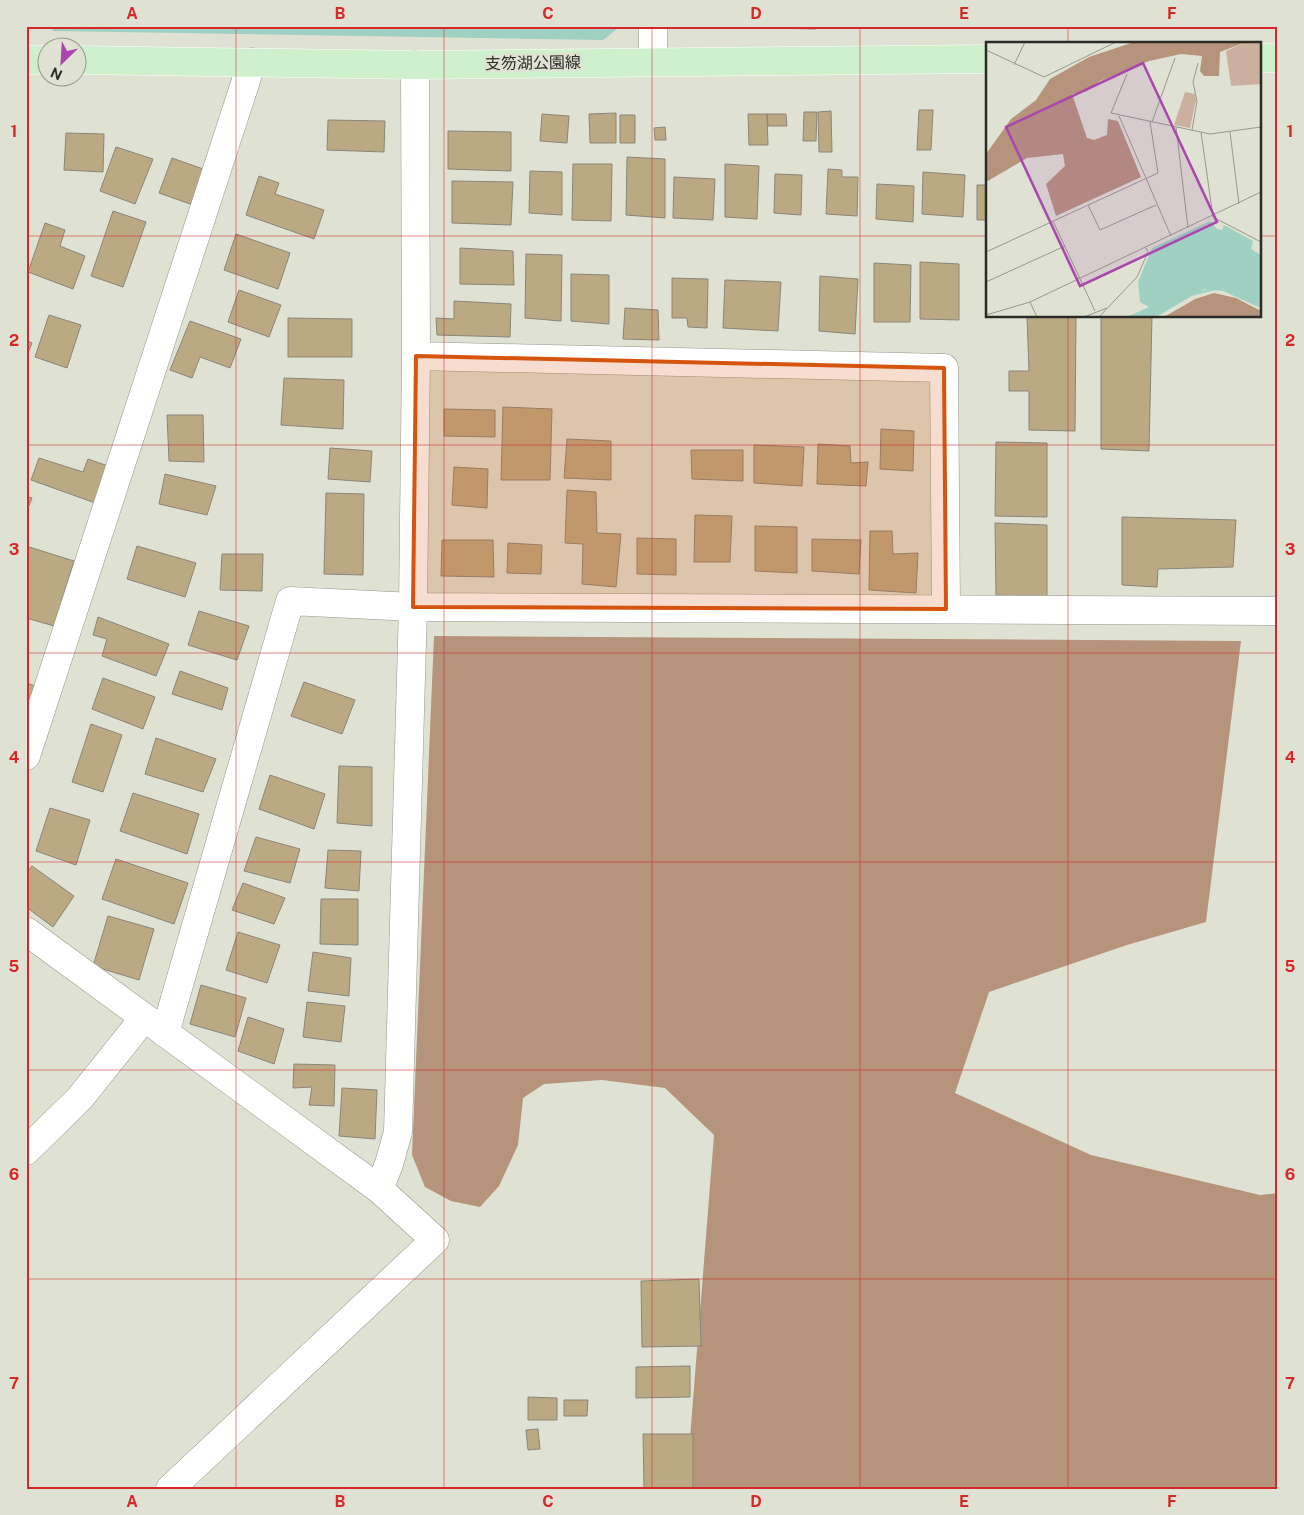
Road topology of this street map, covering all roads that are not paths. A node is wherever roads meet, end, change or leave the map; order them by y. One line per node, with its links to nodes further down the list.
1 (653, 26): 6 (street)
2 (1262, 58): 3 (main road)
3 (1278, 58)
4 (88, 60): 7 (main road, 支笏湖公園線)
5 (986, 60): 6 (main road, 支笏湖公園線)
6 (653, 61): 8 (main road, 支笏湖公園線)
7 (252, 62): 8 (main road, 支笏湖公園線); 13 (street)
8 (415, 65): 9 (street)
9 (416, 356): 10 (street); 11 (street)
10 (412, 607): 11 (street); 15 (street); 17 (street)
11 (946, 609): 12 (street)
12 (1278, 611)
13 (26, 756)
14 (26, 931): 15 (street)
15 (154, 1026): 16 (street); 17 (street)
16 (26, 1152)
17 (379, 1189): 18 (street)
18 (170, 1489)

